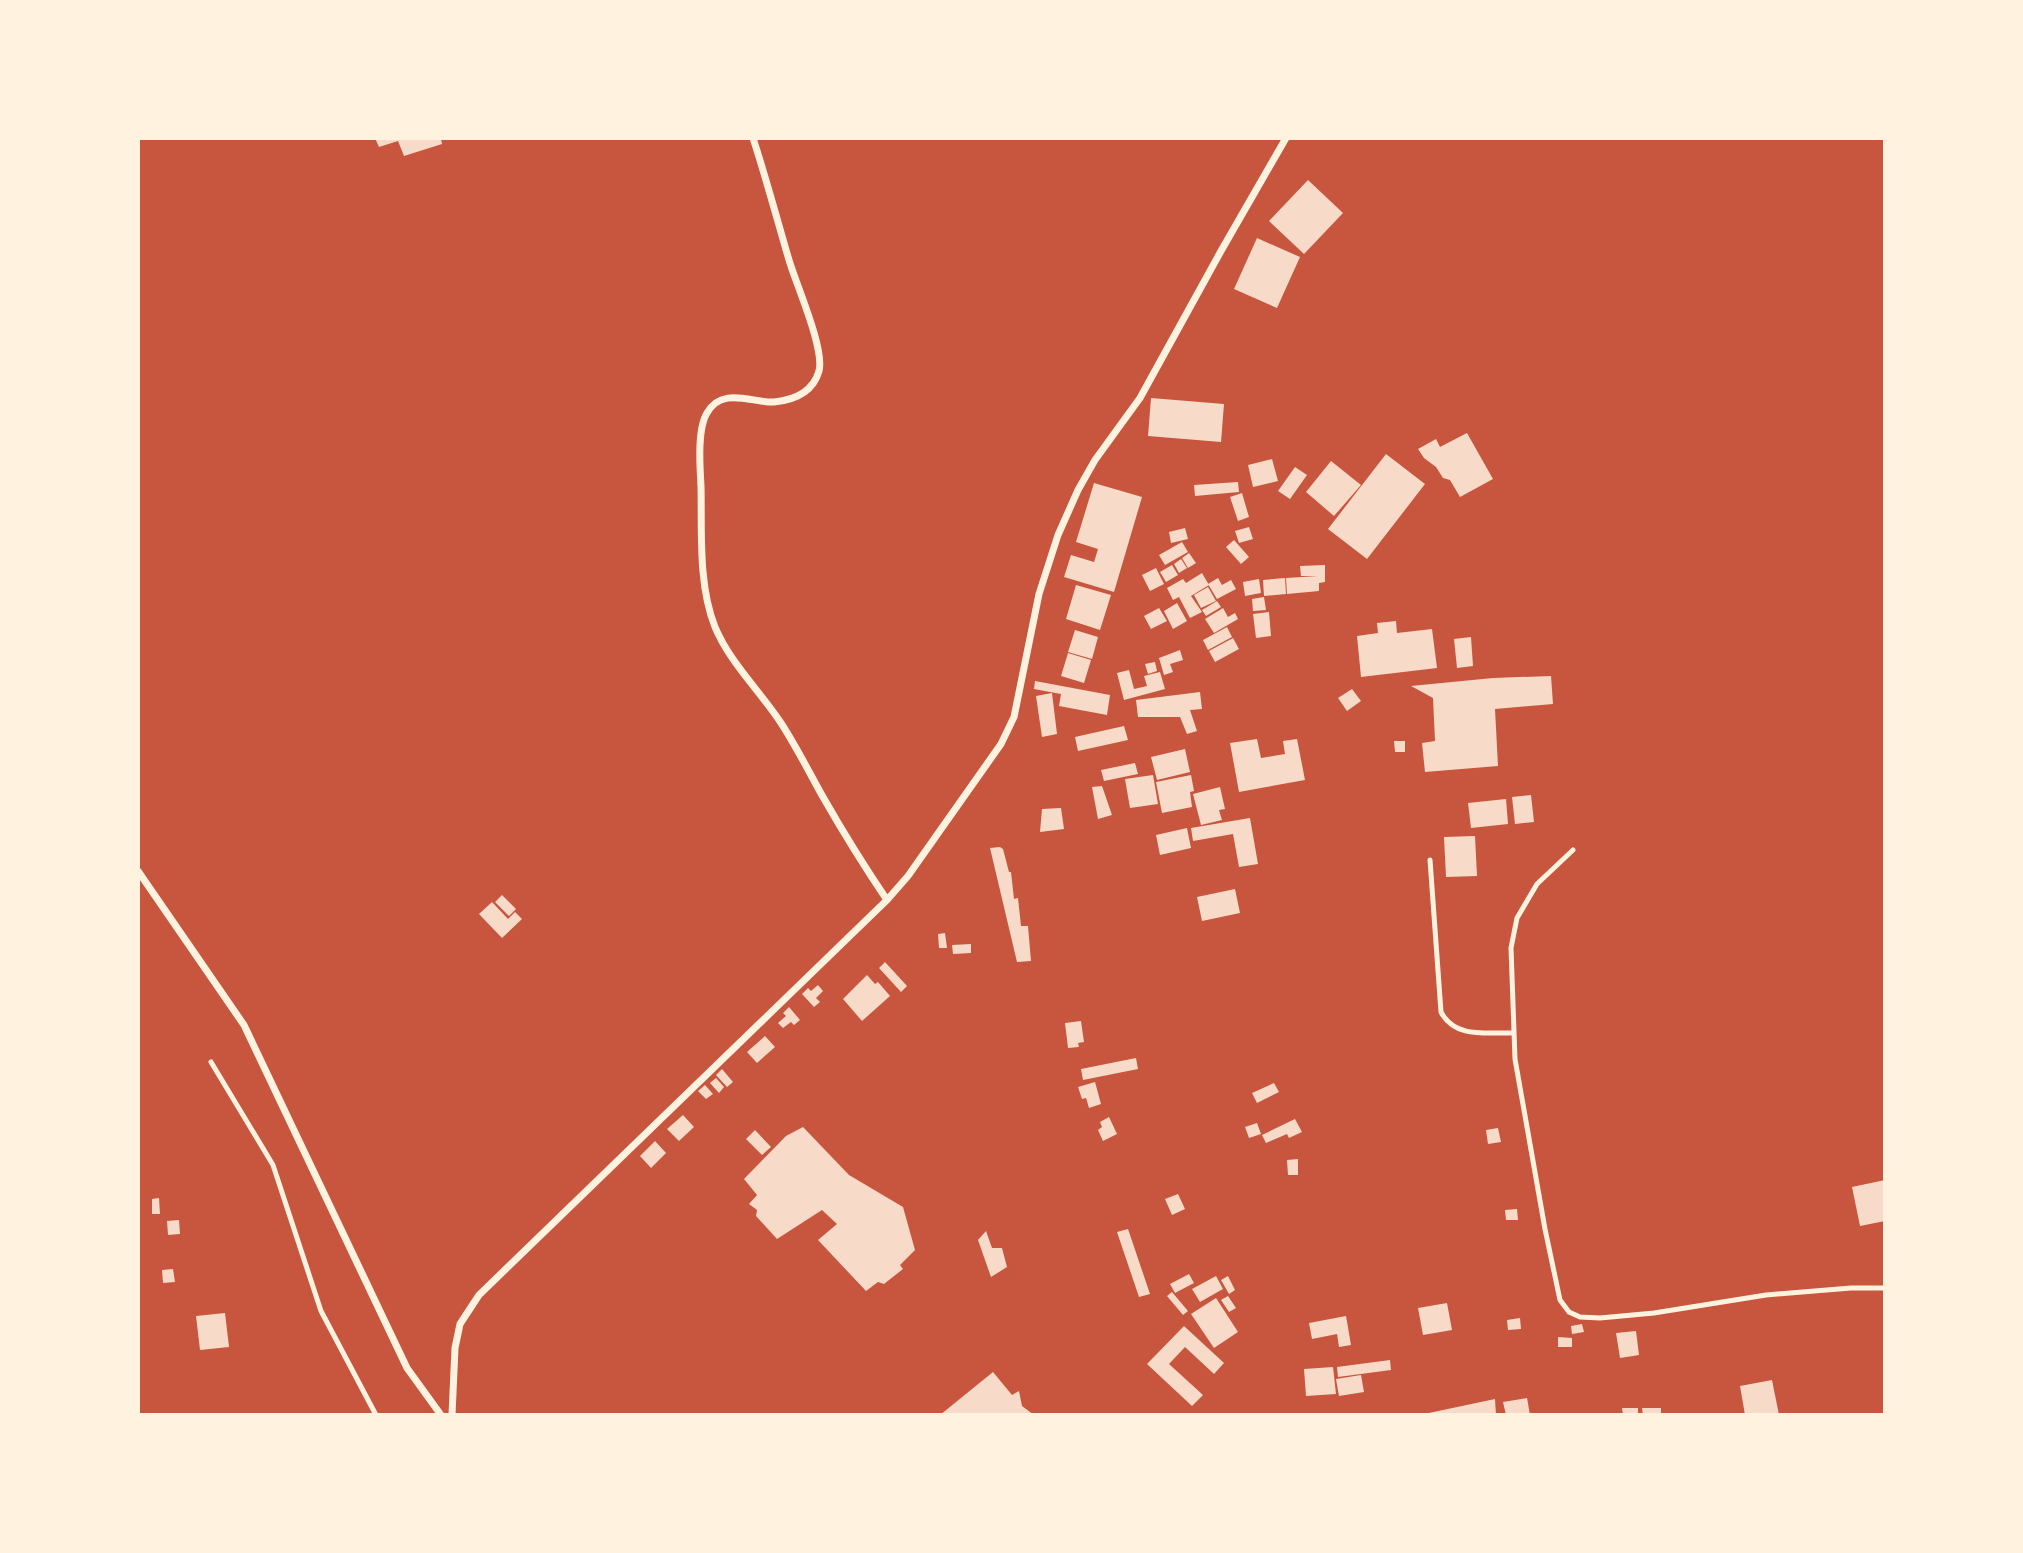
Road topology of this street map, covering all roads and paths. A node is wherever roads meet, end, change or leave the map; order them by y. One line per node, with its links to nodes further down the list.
1 (753, 138): 6 (street)
2 (1286, 138): 6 (street)
3 (1573, 850): 7 (lane)
4 (1430, 860): 7 (lane)
5 (138, 871): 11 (street)
6 (887, 900): 12 (street)
7 (1513, 1032): 9 (lane)
8 (211, 1062): 10 (lane)
9 (1885, 1288)
10 (376, 1415)
11 (441, 1415)
12 (452, 1415)

